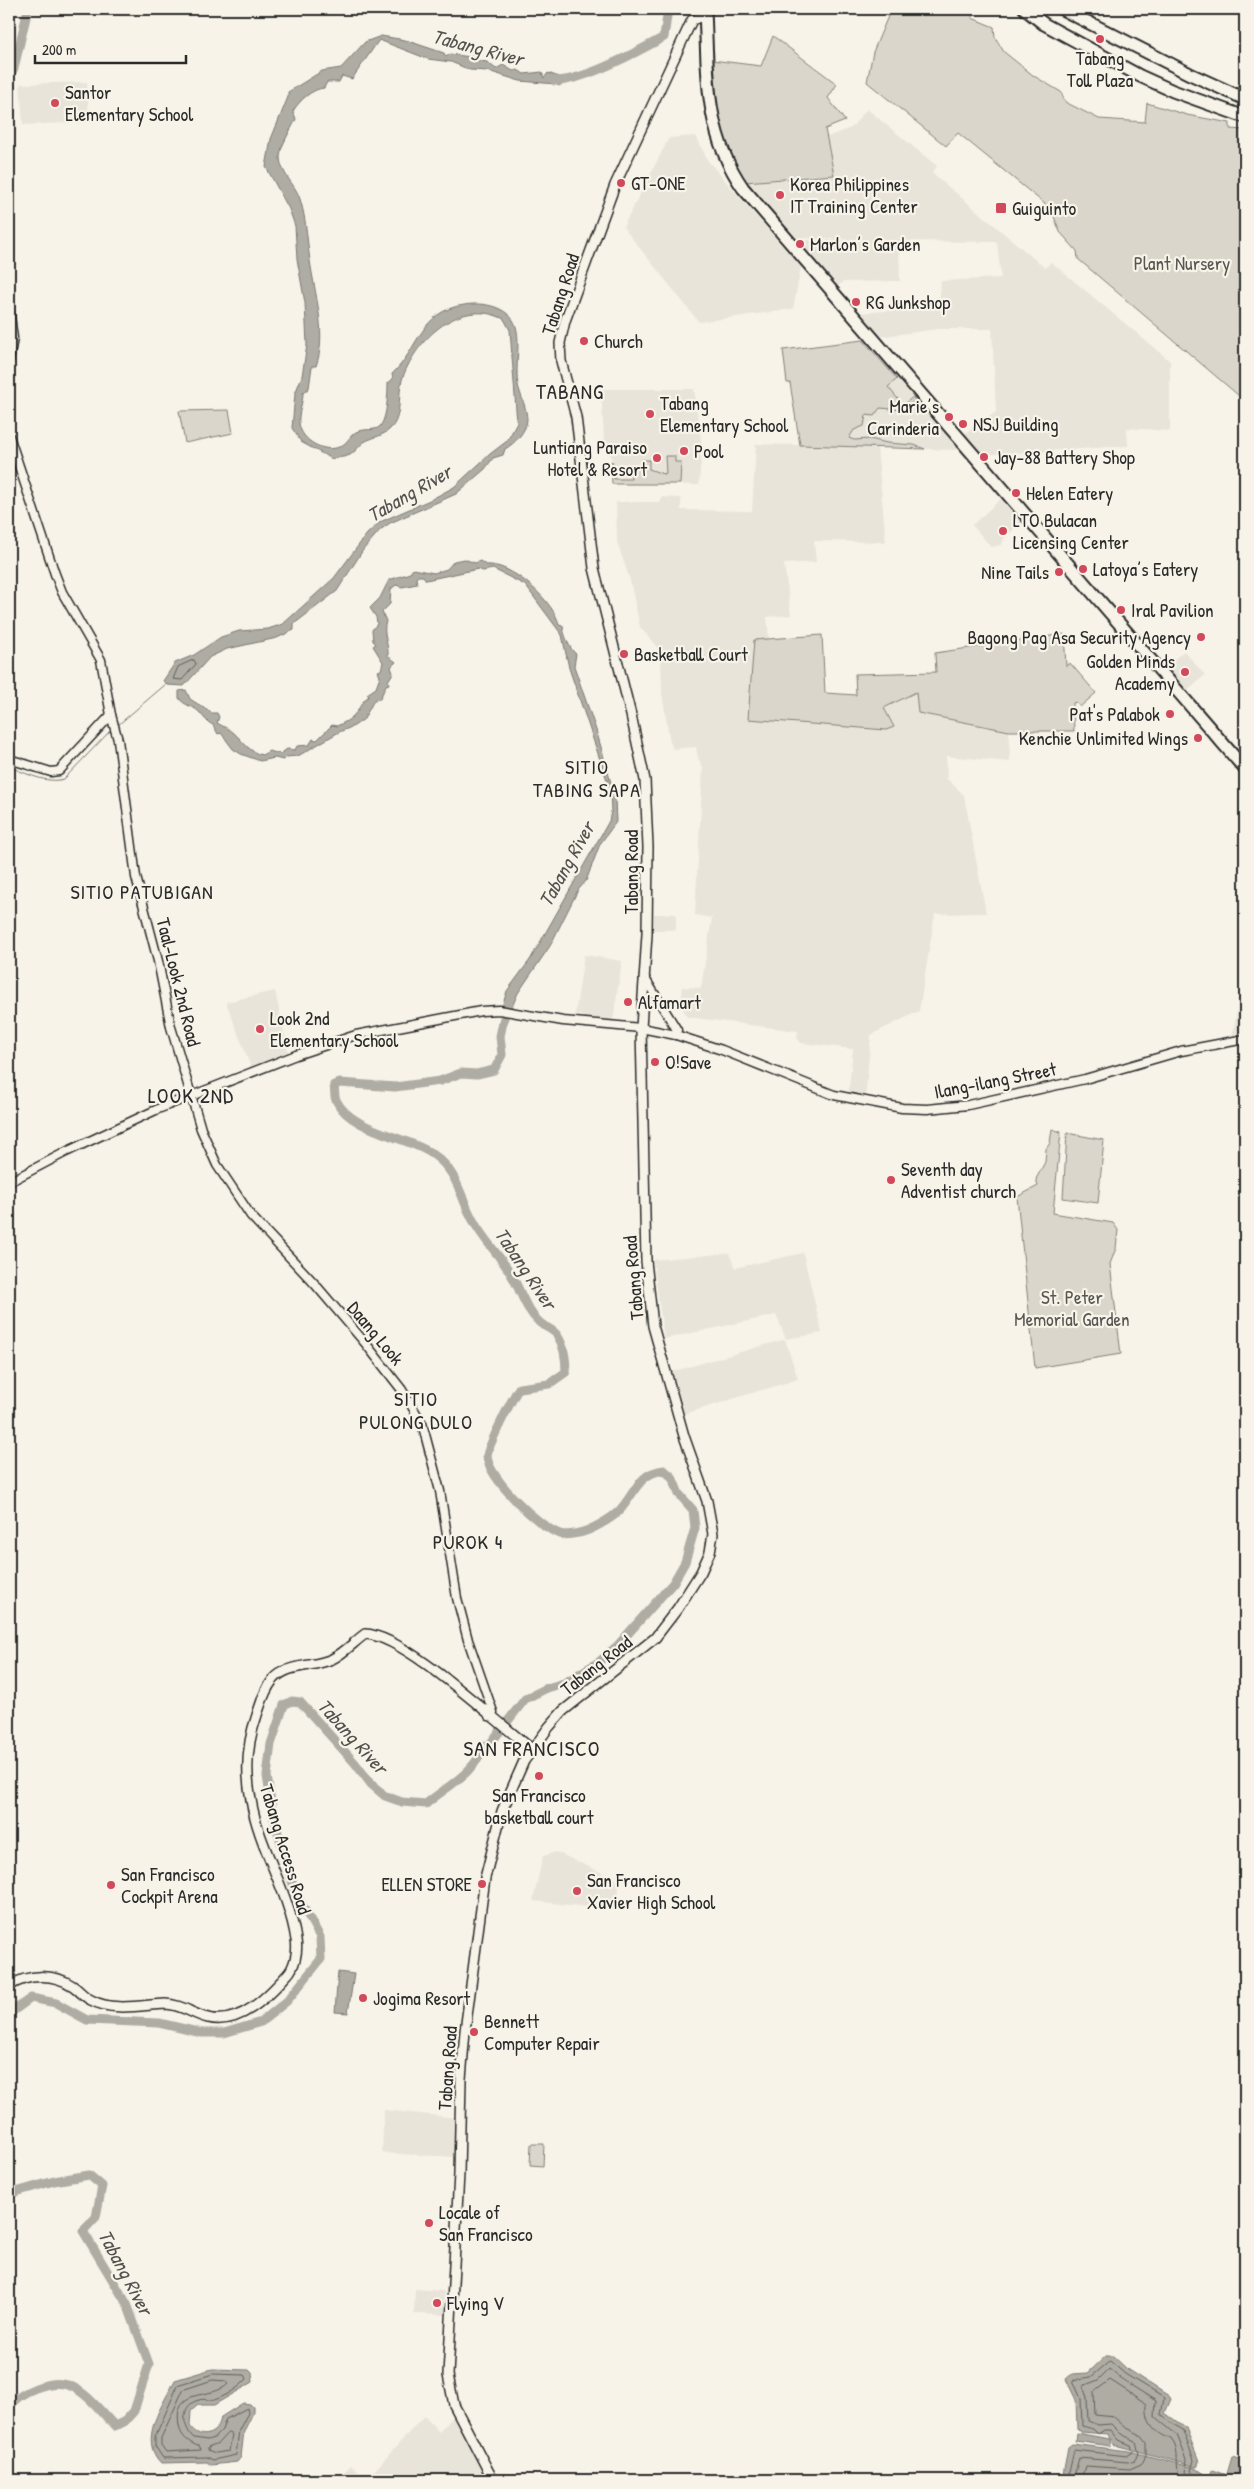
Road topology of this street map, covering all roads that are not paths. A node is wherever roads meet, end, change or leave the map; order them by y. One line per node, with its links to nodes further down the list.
1 (1025, 9): 6 (highway)
2 (1062, 9): 5 (highway)
3 (705, 12): 4 (highway); 14 (main road, Tabang Road)
4 (708, 74): 12 (highway); 13 (highway)
5 (1245, 99)
6 (1245, 117)
7 (9, 309): 8 (street)
8 (9, 360)
9 (9, 436): 10 (street)
10 (111, 717): 11 (street); 18 (street, Taal-Look 2nd Road)
11 (9, 759)
12 (1245, 769)
13 (1245, 776)
14 (643, 976): 15 (main road, Tabang Road); 16 (street)
15 (641, 1028): 16 (street, Ilang-ilang Street); 18 (street, Ilang-ilang Street); 21 (main road, Tabang Road)
16 (676, 1035): 17 (street, Ilang-ilang Street)
17 (1245, 1039)
18 (191, 1094): 19 (street, Ilang-ilang Street); 20 (street, Daang Look)
19 (9, 1182)
20 (491, 1714): 21 (main road, Tabang Access Road); 22 (main road, Tabang Access Road)
21 (532, 1749): 23 (main road, Tabang Road)
22 (9, 1986)
23 (493, 2480)

